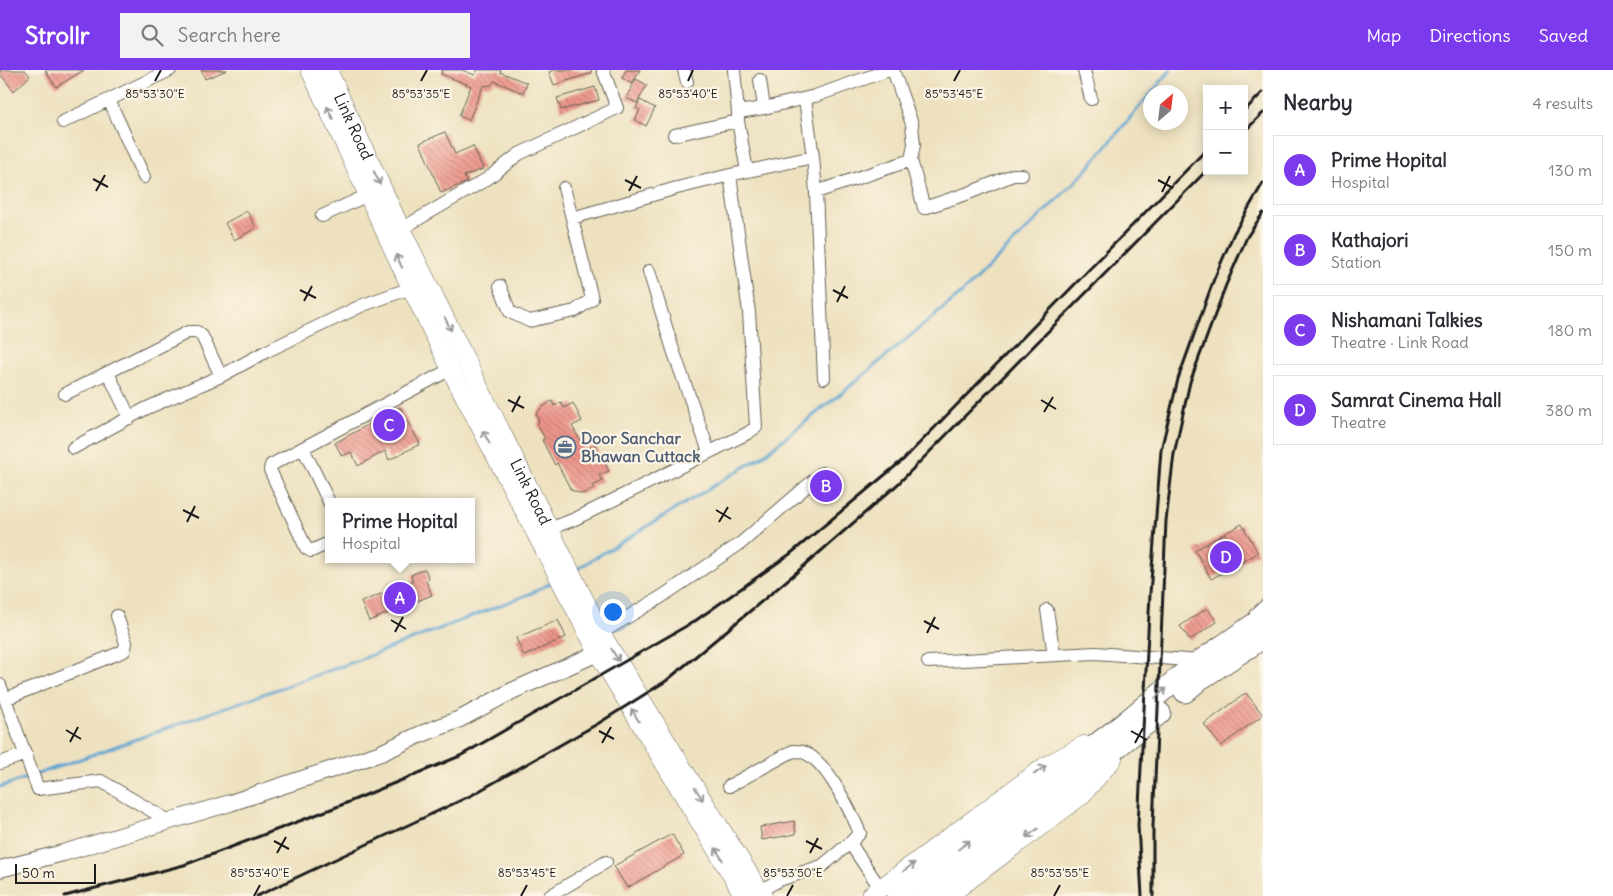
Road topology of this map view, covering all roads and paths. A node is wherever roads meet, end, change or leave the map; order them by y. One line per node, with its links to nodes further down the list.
1 (170, 70): 11 (street)
2 (310, 70): 25 (main road, Link Road, one-way to 2)
3 (328, 70): 28 (main road, Link Road, one-way to 28)
4 (604, 70): 28 (street)
5 (734, 70): 14 (street)
6 (889, 70): 10 (street)
7 (894, 70): 18 (street)
8 (1084, 70): 12 (street)
9 (760, 80): 13 (street)
10 (805, 99): 13 (street); 17 (street)
11 (109, 100): 15 (street); 22 (street)
12 (1091, 100)
13 (764, 108): 14 (street)
14 (738, 116): 16 (street); 19 (street)
15 (63, 122)
16 (674, 135)
17 (813, 157): 19 (street); 24 (street)
18 (911, 160): 21 (street); 24 (street)
19 (747, 171): 20 (street)
20 (730, 175): 27 (street); 40 (street)
21 (1022, 175)
22 (144, 177)
23 (564, 188): 27 (street)
24 (816, 192): 35 (street)
25 (368, 195): 26 (street); 31 (main road, Link Road, one-way to 25)
26 (322, 216)
27 (572, 218): 30 (street)
28 (401, 229): 43 (main road, Link Road, one-way to 43)
29 (650, 271): 40 (street)
30 (500, 286)
31 (411, 288): 32 (main road, Link Road); 34 (street)
32 (451, 369): 39 (street); 45 (main road, Link Road, one-way to 32)
33 (108, 373): 34 (street); 36 (street); 37 (street)
34 (221, 376): 37 (street)
35 (824, 378)
36 (65, 394)
37 (130, 418): 38 (street)
38 (73, 448)
39 (304, 448): 42 (street); 44 (street)
40 (709, 452): 43 (street)
41 (822, 473): 51 (street)
42 (327, 498)
43 (549, 529): 45 (main road, Link Road)
44 (325, 545)
45 (556, 556): 46 (main road, Link Road)
46 (570, 585): 51 (main road, Link Road); 54 (main road, Link Road)
47 (1263, 604): 56 (lane)
48 (1047, 610): 55 (street)
49 (117, 616): 59 (street)
50 (1263, 618): 56 (highway)
51 (601, 633): 69 (main road, Link Road, one-way to 69)
52 (1263, 638): 56 (highway)
53 (1263, 643): 56 (lane)
54 (598, 653): 64 (street); 69 (main road, Link Road, one-way to 54)
55 (1054, 655): 56 (street); 57 (street)
56 (1212, 659): 60 (highway)
57 (928, 662)
58 (0, 685): 59 (street)
59 (5, 699): 61 (street)
60 (1126, 732): 68 (highway, one-way to 60); 71 (highway); 72 (main road, one-way to 72)
61 (26, 754): 62 (street); 64 (street)
62 (0, 763)
63 (729, 786): 65 (street)
64 (169, 821): 67 (street)
65 (850, 843): 68 (street); 69 (street)
66 (606, 862): 70 (street)
67 (0, 869)
68 (882, 893)
69 (756, 894)
70 (550, 896)
71 (925, 896)
72 (948, 896)

